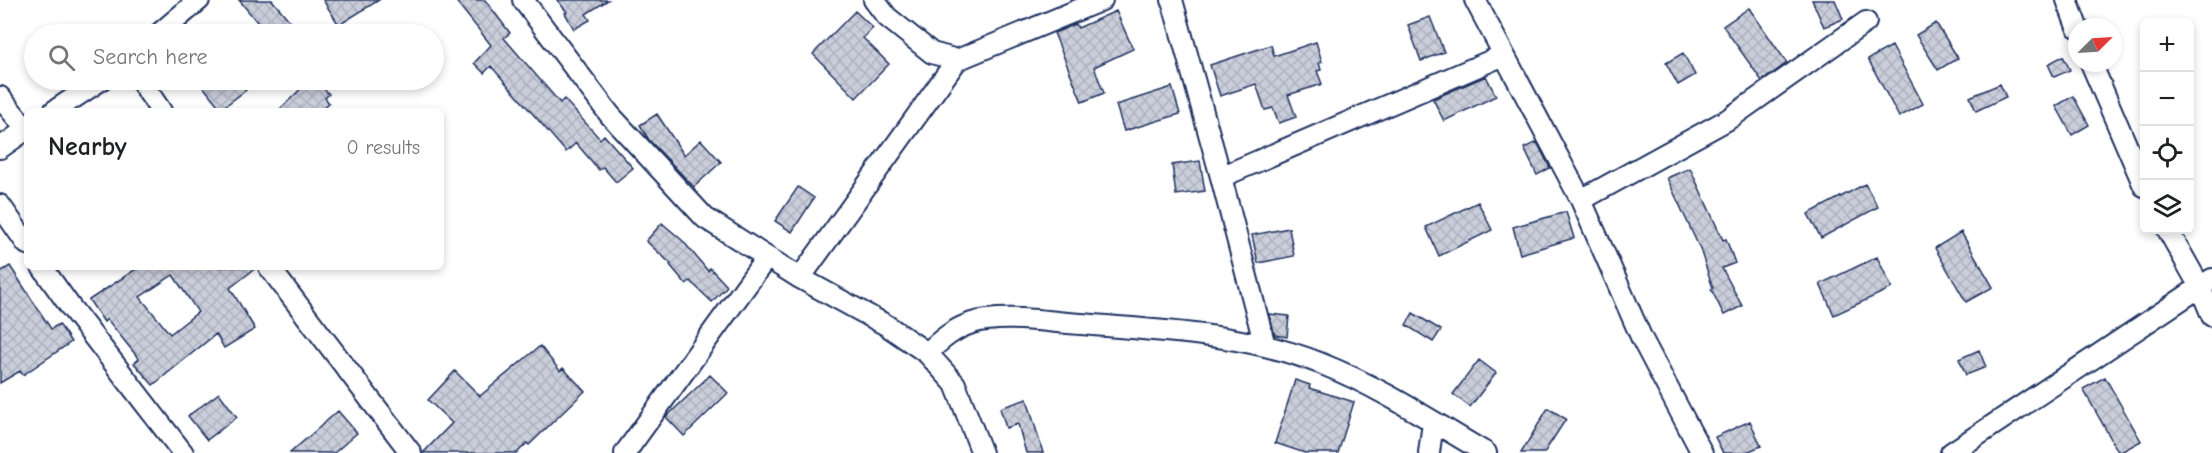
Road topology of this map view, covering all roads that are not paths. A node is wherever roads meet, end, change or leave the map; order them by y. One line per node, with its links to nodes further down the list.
1 (199, 0): 10 (street)
2 (523, 0): 28 (street)
3 (874, 0): 12 (street)
4 (1102, 0): 12 (street)
5 (1172, 0): 22 (street)
6 (1475, 0): 11 (street)
7 (2067, 0): 8 (street)
8 (2074, 18)
9 (1866, 22): 24 (street)
10 (171, 24)
11 (1504, 55): 22 (street); 24 (street)
12 (957, 60): 31 (street)
13 (2095, 72): 23 (street)
14 (86, 90): 17 (street)
15 (147, 90): 18 (street)
16 (0, 97): 19 (street)
17 (59, 108)
18 (159, 108)
19 (24, 126)
20 (24, 132): 21 (street)
21 (0, 148)
22 (1221, 177): 34 (street)
23 (2142, 180)
24 (1581, 200): 43 (street)
25 (0, 205): 27 (street)
26 (2171, 234): 32 (street)
27 (24, 240)
28 (767, 257): 31 (street); 39 (street)
29 (44, 270): 37 (street)
30 (270, 270): 38 (street)
31 (800, 278): 35 (street)
32 (2206, 283): 33 (street); 44 (street)
33 (2212, 316)
34 (1265, 346): 35 (street); 36 (street)
35 (927, 352): 40 (street)
36 (1433, 422): 41 (street); 42 (street)
37 (183, 453)
38 (411, 453)
39 (625, 453)
40 (982, 453)
41 (1429, 453)
42 (1486, 453)
43 (1702, 453)
44 (1951, 453)

